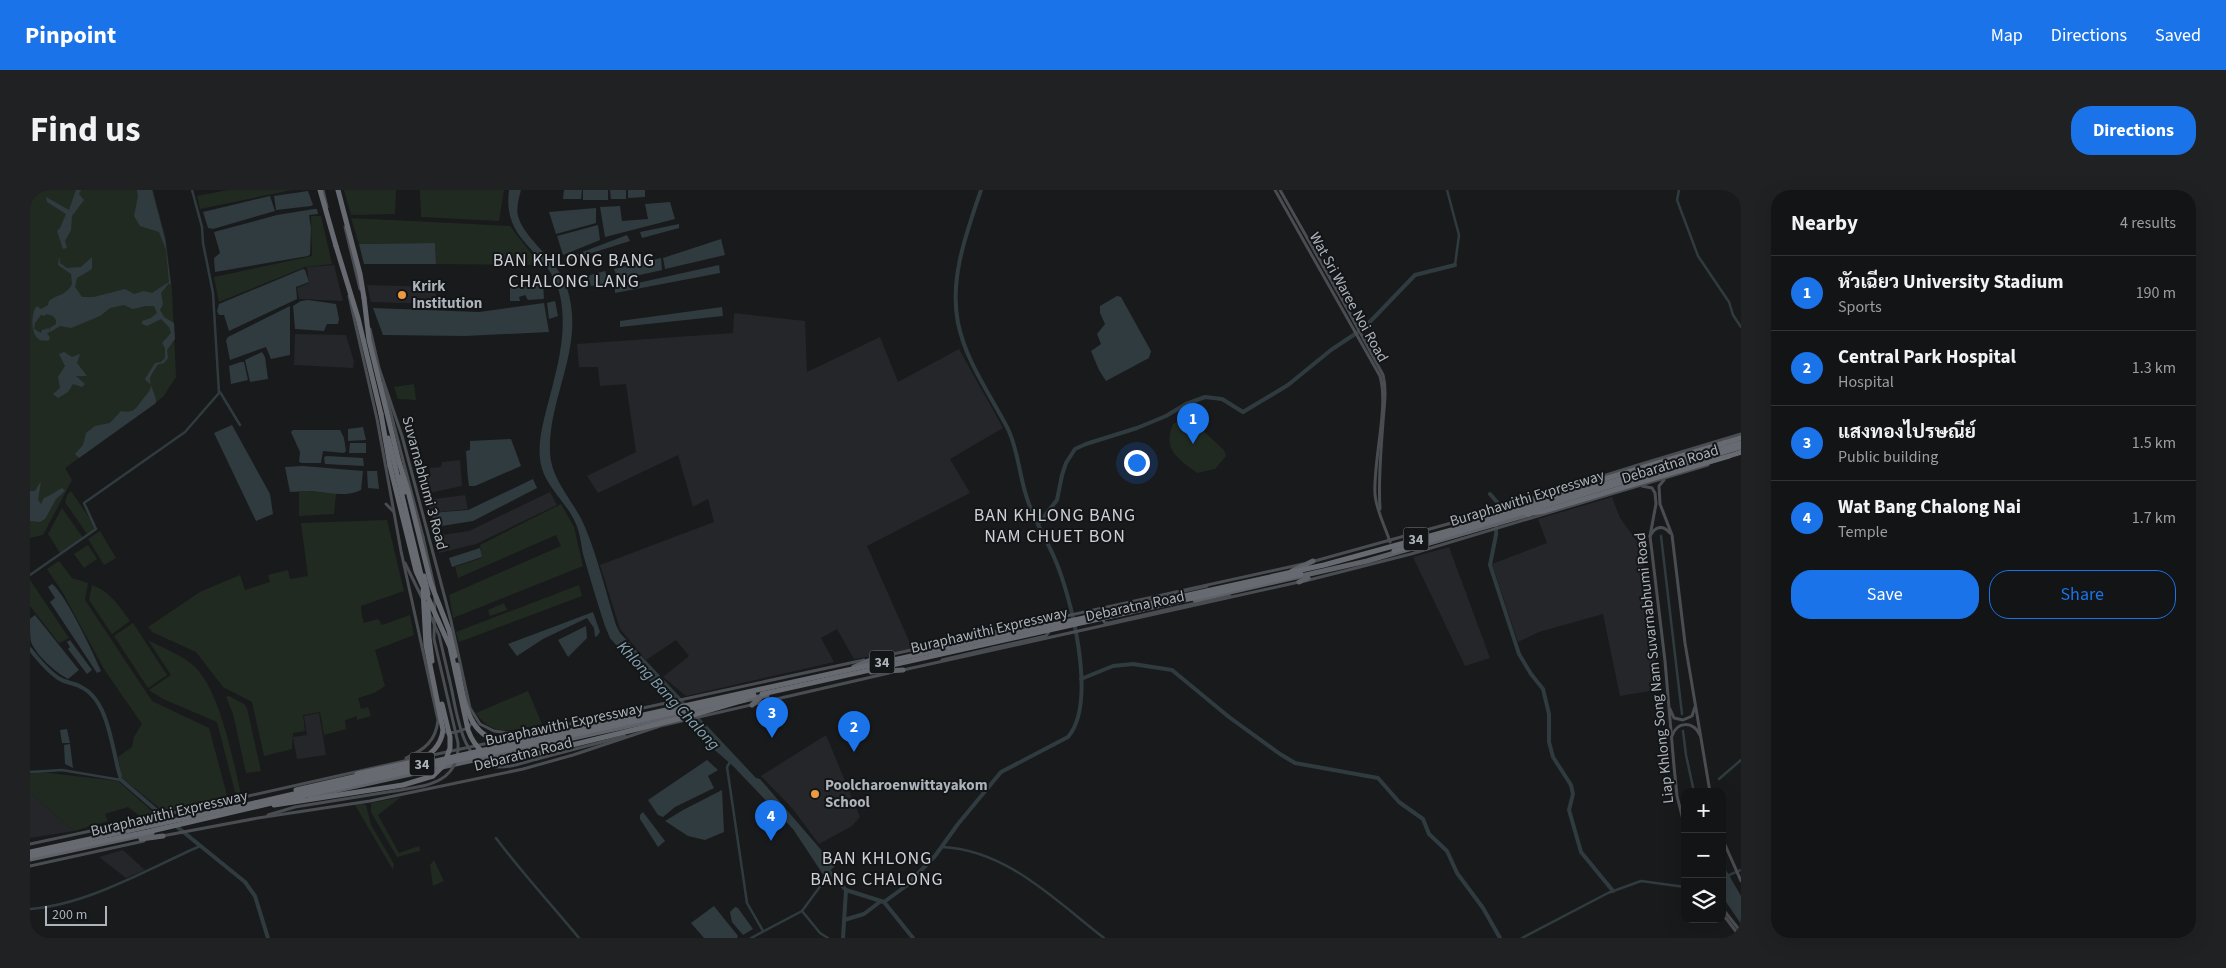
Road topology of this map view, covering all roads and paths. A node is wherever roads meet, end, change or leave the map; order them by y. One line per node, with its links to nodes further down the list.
1 (322, 190): 7 (highway, bridge); 17 (main road, Suvarnabhumi 3 Road)
2 (1275, 190): 5 (main road, Wat Sri Waree Noi Road)
3 (1280, 190): 5 (main road, Wat Sri Waree Noi Road)
4 (338, 191): 6 (main road, Suvarnabhumi 3 Road); 10 (highway, bridge)
5 (1356, 328): 21 (main road, Wat Sri Waree Noi Road)
6 (379, 368): 44 (main road, Suvarnabhumi 3 Road); 54 (main road, bridge)
7 (382, 414): 39 (highway, bridge); 52 (highway, bridge)
8 (1741, 439): 11 (highway, Debaratna Road / 34); 14 (main road, Debaratna Road / 34); 18 (highway, Buraphawithi Expressway, bridge); 18 (highway, bridge)
9 (1741, 451): 12 (highway, Debaratna Road / 34); 18 (highway, Buraphawithi Expressway, bridge); 18 (highway, bridge)
10 (399, 462): 39 (highway, bridge); 52 (highway, bridge)
11 (1660, 465): 12 (highway); 15 (highway, Debaratna Road / 34)
12 (1664, 477): 13 (main road, Debaratna Road / 34); 19 (main road, Liap Khlong Song Nam Suvarnabhumi Road); 25 (highway, Debaratna Road / 34)
13 (1642, 485): 20 (main road, Liap Khlong Song Nam Suvarnabhumi Road); 26 (main road, Debaratna Road / 34)
14 (1541, 496): 15 (main road); 21 (main road, Debaratna Road / 34)
15 (1550, 499): 24 (highway, Debaratna Road / 34)
16 (386, 504): 17 (main road)
17 (394, 512): 22 (main road, Suvarnabhumi 3 Road)
18 (1512, 514): 39 (highway, Buraphawithi Expressway, bridge)
19 (1672, 535): 20 (main road); 42 (main road, Liap Khlong Song Nam Suvarnabhumi Road)
20 (1650, 536): 40 (main road, Liap Khlong Song Nam Suvarnabhumi Road)
21 (1390, 542): 23 (main road, Debaratna Road / 34)
22 (401, 550): 45 (main road, Suvarnabhumi 3 Road); 47 (main road, bridge)
23 (1313, 561): 24 (highway); 27 (main road, Debaratna Road / 34)
24 (1292, 571): 29 (highway, Debaratna Road / 34)
25 (1322, 572): 26 (highway); 31 (highway, Debaratna Road / 34)
26 (1299, 582): 28 (main road, Debaratna Road / 34)
27 (1208, 586): 28 (main road, bridge); 29 (main road, Debaratna Road / 34)
28 (1255, 591): 31 (main road, Debaratna Road / 34)
29 (1085, 615): 30 (highway, Debaratna Road / 34, bridge)
30 (1065, 619): 33 (main road, Debaratna Road / 34); 36 (highway, Debaratna Road / 34)
31 (1087, 627): 32 (highway, Debaratna Road / 34, bridge)
32 (1069, 631): 35 (main road, Debaratna Road / 34); 38 (highway, Debaratna Road / 34)
33 (908, 652): 34 (main road, Debaratna Road / 34); 35 (main road, bridge)
34 (875, 658): 36 (highway); 46 (main road, Debaratna Road / 34)
35 (918, 666): 37 (main road, Debaratna Road / 34)
36 (851, 669): 55 (highway, Debaratna Road / 34, bridge)
37 (903, 670): 38 (highway); 43 (main road, Debaratna Road / 34)
38 (871, 672): 41 (highway, Debaratna Road / 34)
39 (753, 693): 52 (highway, Buraphawithi Expressway, bridge)
40 (1668, 695): 42 (main road); 49 (main road, Liap Khlong Song Nam Suvarnabhumi Road)
41 (762, 696): 43 (highway); 58 (highway, Debaratna Road / 34, bridge)
42 (1695, 702): 48 (main road, Liap Khlong Song Nam Suvarnabhumi Road)
43 (752, 705): 47 (main road, Debaratna Road / 34, bridge)
44 (472, 712): 45 (main road); 46 (main road)
45 (438, 720): 50 (main road)
46 (536, 731): 50 (main road, Debaratna Road / 34)
47 (638, 733): 54 (main road, Debaratna Road / 34)
48 (1701, 738): 49 (main road); 51 (main road, Liap Khlong Song Nam Suvarnabhumi Road)
49 (1671, 742): 53 (main road, Liap Khlong Song Nam Suvarnabhumi Road)
50 (401, 761): 55 (main road, Debaratna Road / 34)
51 (1709, 788)
52 (256, 804): 61 (highway, Buraphawithi Expressway); 62 (highway, Buraphawithi Expressway, bridge)
53 (1681, 812)
54 (265, 817): 57 (main road, Debaratna Road / 34)
55 (156, 819): 56 (highway, Debaratna Road / 34); 56 (highway); 59 (main road, Debaratna Road / 34)
56 (113, 833): 61 (highway, Debaratna Road / 34)
57 (163, 836): 58 (highway); 63 (main road, Debaratna Road / 34)
58 (110, 843): 62 (highway, Debaratna Road / 34)
59 (30, 844)
60 (1726, 849): 64 (main road)
61 (30, 851)
62 (30, 858)
63 (30, 866)
64 (1741, 881)
65 (1726, 914): 67 (main road)
66 (1726, 918): 68 (main road)
67 (1741, 932)
68 (1741, 938)

